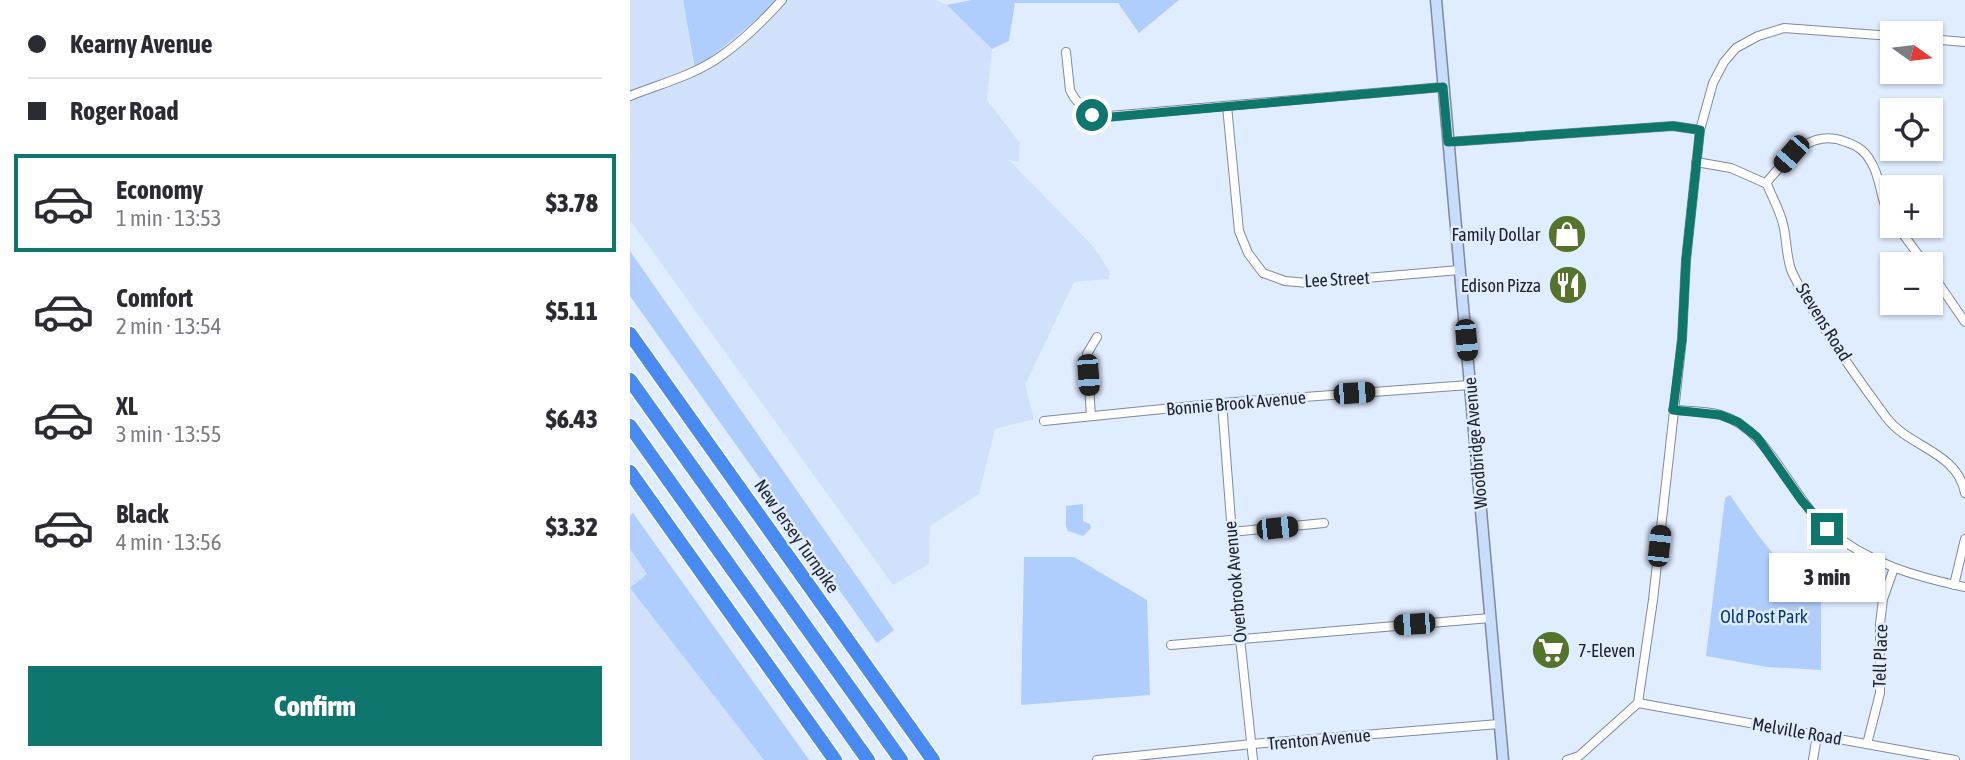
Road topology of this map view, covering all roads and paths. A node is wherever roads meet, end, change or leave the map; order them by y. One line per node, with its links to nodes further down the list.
1 (782, 0): 8 (street)
2 (1436, 0): 7 (main road, Woodbridge Avenue)
3 (1880, 35): 10 (street)
4 (1943, 40): 5 (street)
5 (1965, 42)
6 (1066, 52): 9 (street)
7 (1443, 87): 9 (street); 11 (main road, Woodbridge Avenue)
8 (630, 96)
9 (1227, 106): 15 (street, Lee Street)
10 (1700, 130): 11 (street); 12 (street)
11 (1448, 142): 15 (main road, Woodbridge Avenue)
12 (1696, 162): 13 (street); 24 (street)
13 (1766, 183): 14 (street); 29 (street, Stevens Road)
14 (1880, 191)
15 (1459, 270): 22 (main road, Woodbridge Avenue)
16 (1943, 287): 17 (street)
17 (1962, 310): 18 (street)
18 (1965, 322)
19 (630, 334): 48 (highway, New Jersey Turnpike)
20 (1097, 338): 25 (street)
21 (630, 380): 47 (highway)
22 (1469, 384): 23 (street, Bonnie Brook Avenue); 36 (main road, Woodbridge Avenue)
23 (1222, 403): 25 (street, Bonnie Brook Avenue); 31 (street, Overbrook Avenue)
24 (1673, 410): 33 (street); 39 (street)
25 (1091, 416): 26 (street, Bonnie Brook Avenue)
26 (1044, 421)
27 (630, 426): 46 (highway)
28 (630, 472): 45 (highway)
29 (1965, 493)
30 (1324, 523): 31 (street)
31 (1231, 532): 37 (street, Overbrook Avenue)
32 (1965, 539): 34 (street)
33 (1894, 568): 34 (street); 43 (street, Tell Place)
34 (1954, 585): 35 (street)
35 (1965, 587)
36 (1490, 618): 37 (street); 40 (main road, Woodbridge Avenue)
37 (1240, 638): 38 (street); 42 (street, Overbrook Avenue)
38 (1171, 645)
39 (1639, 703): 41 (street, Melville Road); 52 (street)
40 (1499, 723): 42 (street, Trenton Avenue); 51 (main road, Woodbridge Avenue)
41 (1817, 735): 43 (street, Melville Road); 53 (street)
42 (1252, 744): 44 (street, Trenton Avenue); 50 (street, Overbrook Avenue)
43 (1867, 744): 54 (street, Melville Road)
44 (1141, 758): 49 (street, Trenton Avenue)
45 (835, 760)
46 (868, 760)
47 (901, 760)
48 (933, 760)
49 (1097, 760)
50 (1253, 760)
51 (1503, 760)
52 (1567, 760)
53 (1812, 760)
54 (1955, 760)

